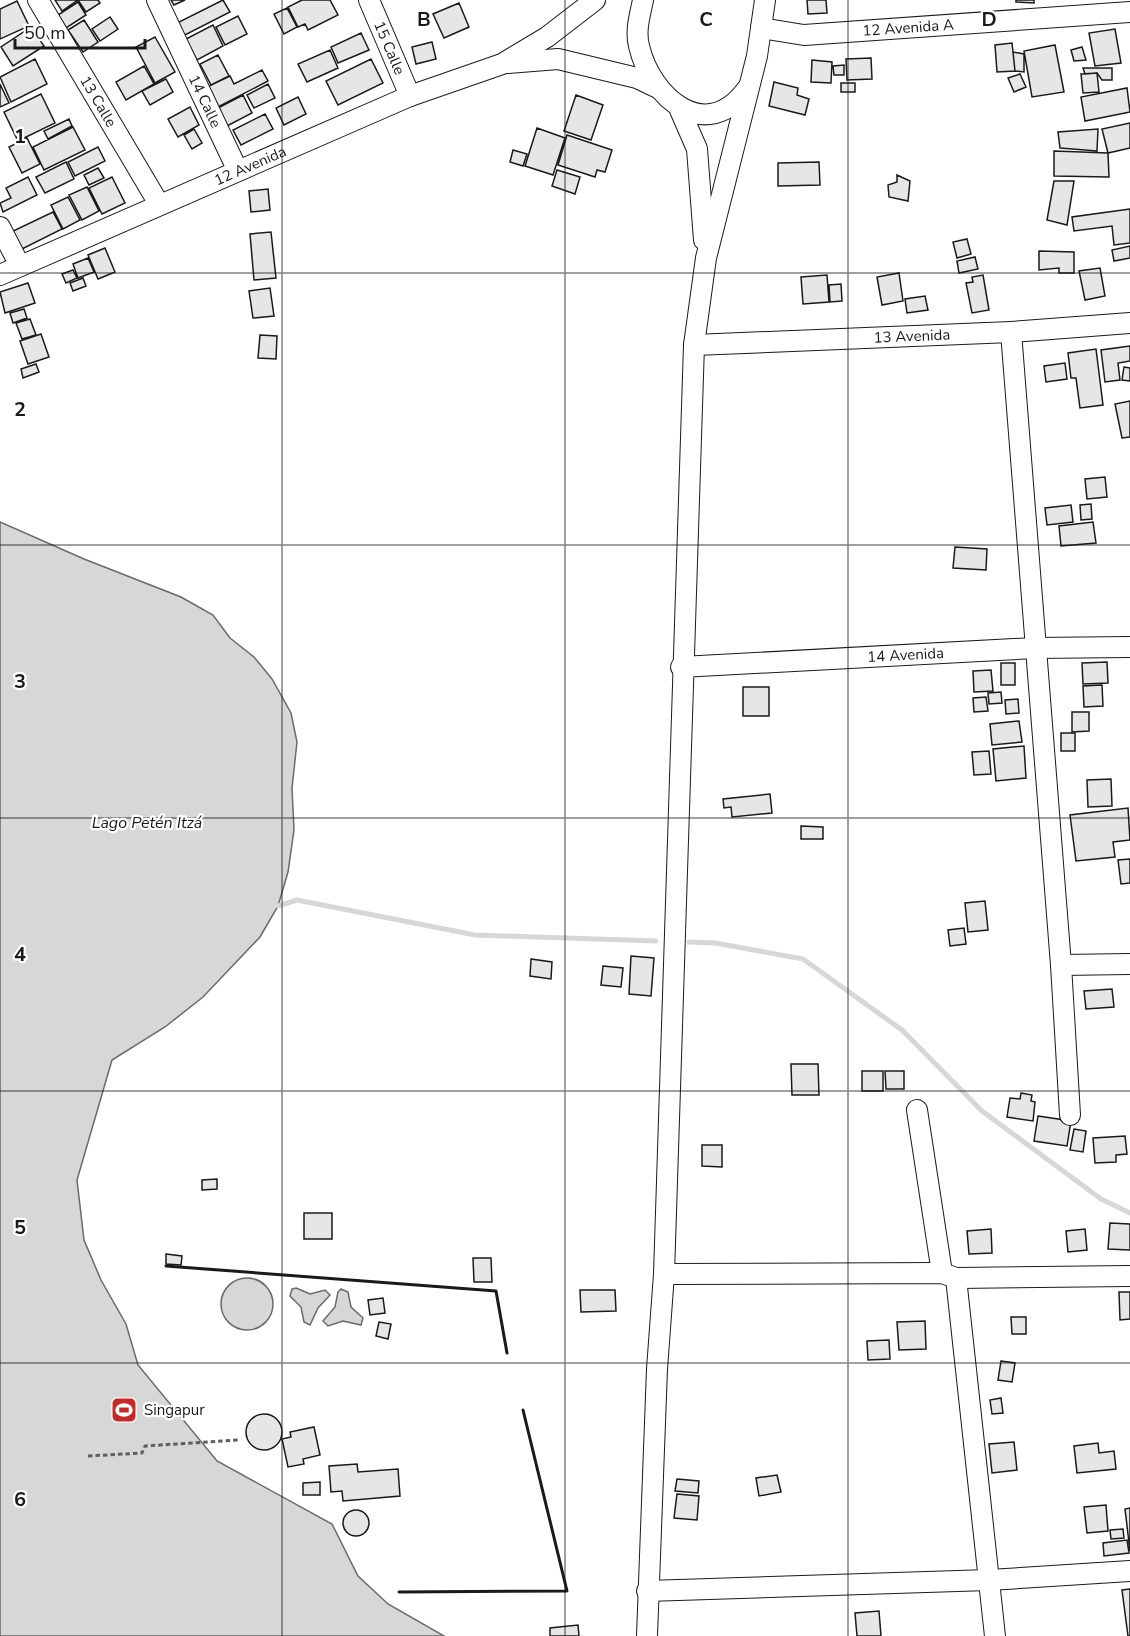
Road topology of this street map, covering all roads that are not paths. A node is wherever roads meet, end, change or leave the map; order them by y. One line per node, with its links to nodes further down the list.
1 (38, 0): 16 (street, 13 Calle)
2 (158, 0): 15 (street, 14 Calle)
3 (369, 0): 13 (street, 15 Calle)
4 (594, 0): 10 (street, 12 Avenida)
5 (643, 0): 12 (street)
6 (765, 0): 9 (street)
7 (1128, 0): 8 (street)
8 (1130, 11): 9 (street, 12 Avenida A)
9 (761, 28): 11 (street)
10 (502, 64): 12 (street, 12 Avenida); 13 (street, 12 Avenida)
11 (749, 86): 14 (street); 18 (street)
12 (658, 88): 14 (street)
13 (410, 96): 15 (street, 12 Avenida)
14 (680, 110): 18 (street)
15 (237, 170): 16 (street, 12 Avenida)
16 (159, 204): 19 (street, 12 Avenida)
17 (0, 227): 19 (street)
18 (706, 258): 23 (street)
19 (20, 266): 20 (street, 12 Avenida)
20 (0, 275)
21 (1130, 322): 22 (street, 13 Avenida)
22 (1011, 332): 23 (street, 13 Avenida); 25 (street)
23 (694, 345): 26 (street)
24 (1130, 647): 25 (street, 14 Avenida)
25 (1034, 648): 26 (street, 14 Avenida); 28 (street)
26 (681, 667): 31 (street)
27 (1130, 964): 28 (street)
28 (1061, 965): 30 (street)
29 (917, 1110): 32 (street)
30 (1070, 1115)
31 (664, 1274): 32 (street); 36 (street)
32 (949, 1276): 33 (street); 35 (street)
33 (1130, 1276)
34 (1130, 1571): 35 (street)
35 (989, 1580): 36 (street); 38 (street)
36 (647, 1591): 37 (street)
37 (647, 1636)
38 (995, 1636)

